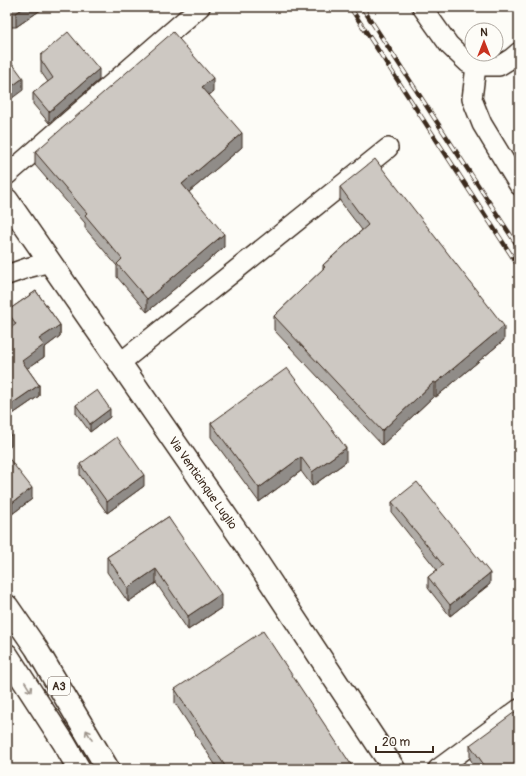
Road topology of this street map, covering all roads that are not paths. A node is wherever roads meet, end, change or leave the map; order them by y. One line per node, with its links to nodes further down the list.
1 (200, 7): 6 (street)
2 (422, 7): 4 (street)
3 (519, 52): 4 (street)
4 (476, 66): 7 (street)
5 (388, 148): 11 (street)
6 (7, 175)
7 (519, 185)
8 (7, 200): 9 (main road, Via Venticinque Luglio)
9 (50, 262): 10 (street); 11 (main road, Via Venticinque Luglio)
10 (7, 275)
11 (120, 363): 17 (main road, Via Venticinque Luglio)
12 (7, 606): 16 (main road, A3, one-way to 12)
13 (7, 655): 15 (main road, A3, one-way to 15)
14 (519, 710): 18 (street)
15 (79, 769)
16 (108, 769)
17 (394, 769)
18 (438, 769)

